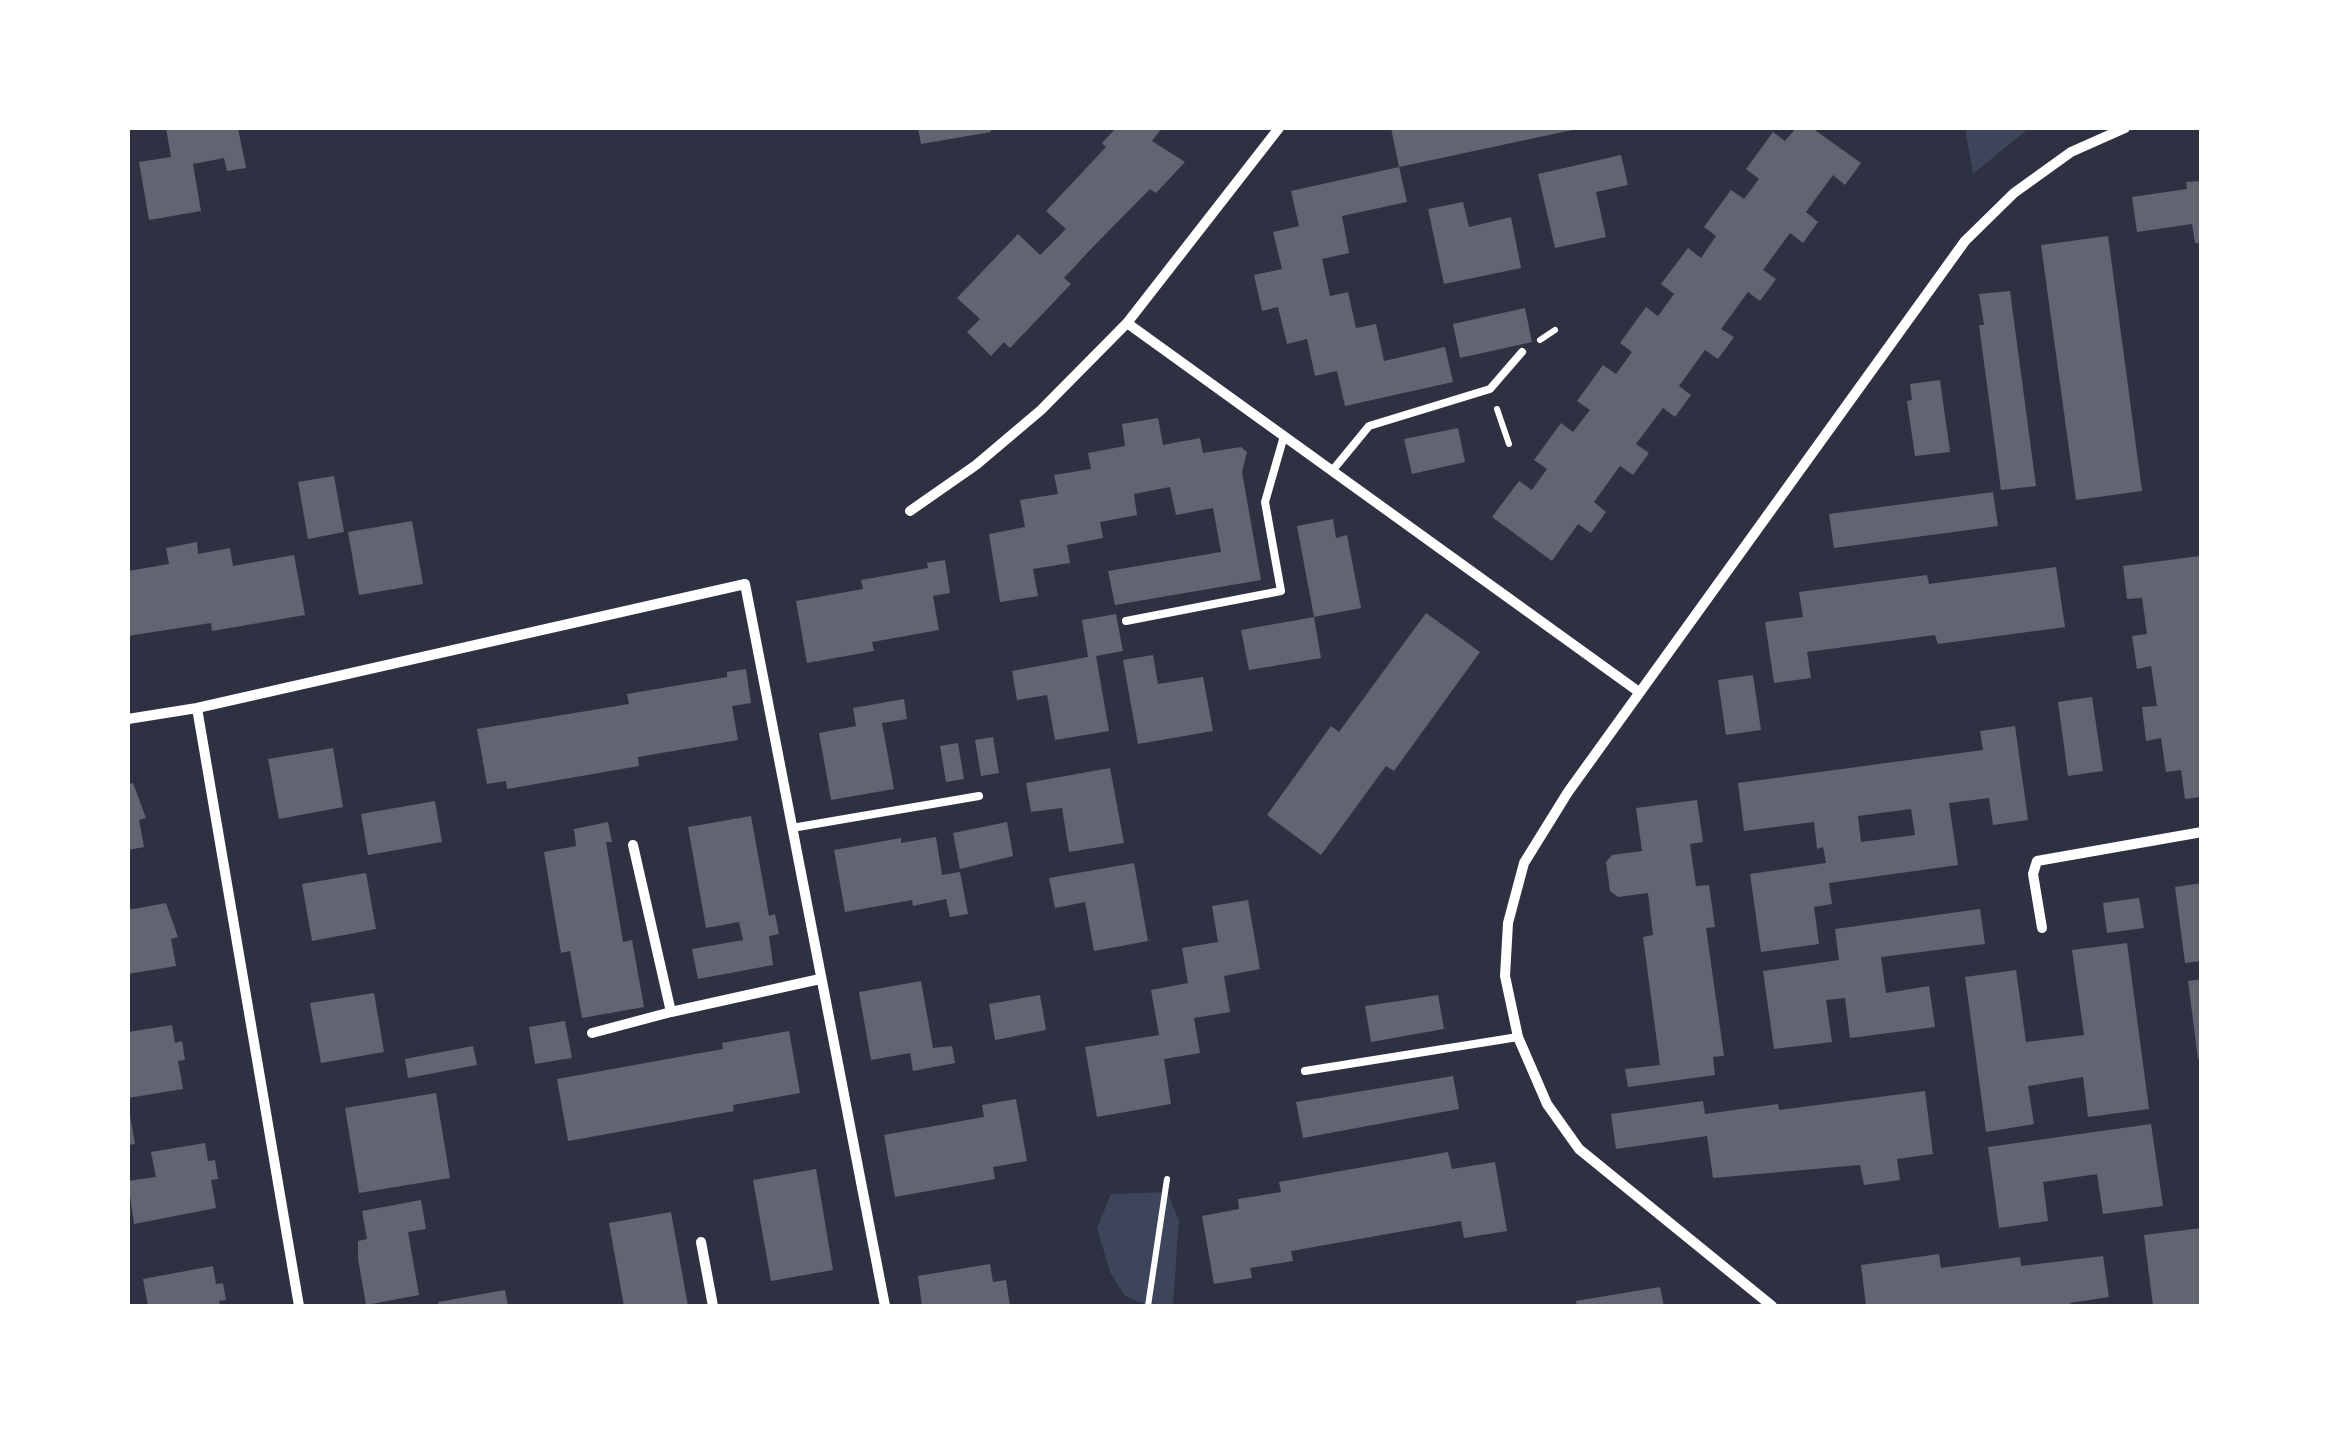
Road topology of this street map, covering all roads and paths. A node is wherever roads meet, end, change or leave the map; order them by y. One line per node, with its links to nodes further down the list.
1 (1279, 128): 3 (street)
2 (2126, 128): 11 (street)
3 (1128, 323): 6 (street); 9 (street)
4 (1522, 352): 5 (lane)
5 (1490, 389): 7 (path); 8 (lane)
6 (1284, 436): 8 (street); 10 (lane)
7 (1508, 444)
8 (1332, 471): 11 (street)
9 (910, 510)
10 (1126, 621)
11 (1640, 692): 22 (street)
12 (197, 708): 13 (street); 15 (street); 26 (street)
13 (128, 719)
14 (978, 796): 15 (lane)
15 (792, 828): 19 (street)
16 (2202, 832): 18 (street)
17 (633, 845): 20 (street)
18 (2042, 928)
19 (820, 979): 20 (street); 28 (street)
20 (671, 1012): 21 (street)
21 (592, 1034)
22 (1518, 1038): 23 (lane); 30 (street)
23 (1306, 1071)
24 (1168, 1179): 29 (path)
25 (701, 1242): 27 (street)
26 (299, 1306)
27 (714, 1306)
28 (885, 1306)
29 (1148, 1306)
30 (1772, 1306)

